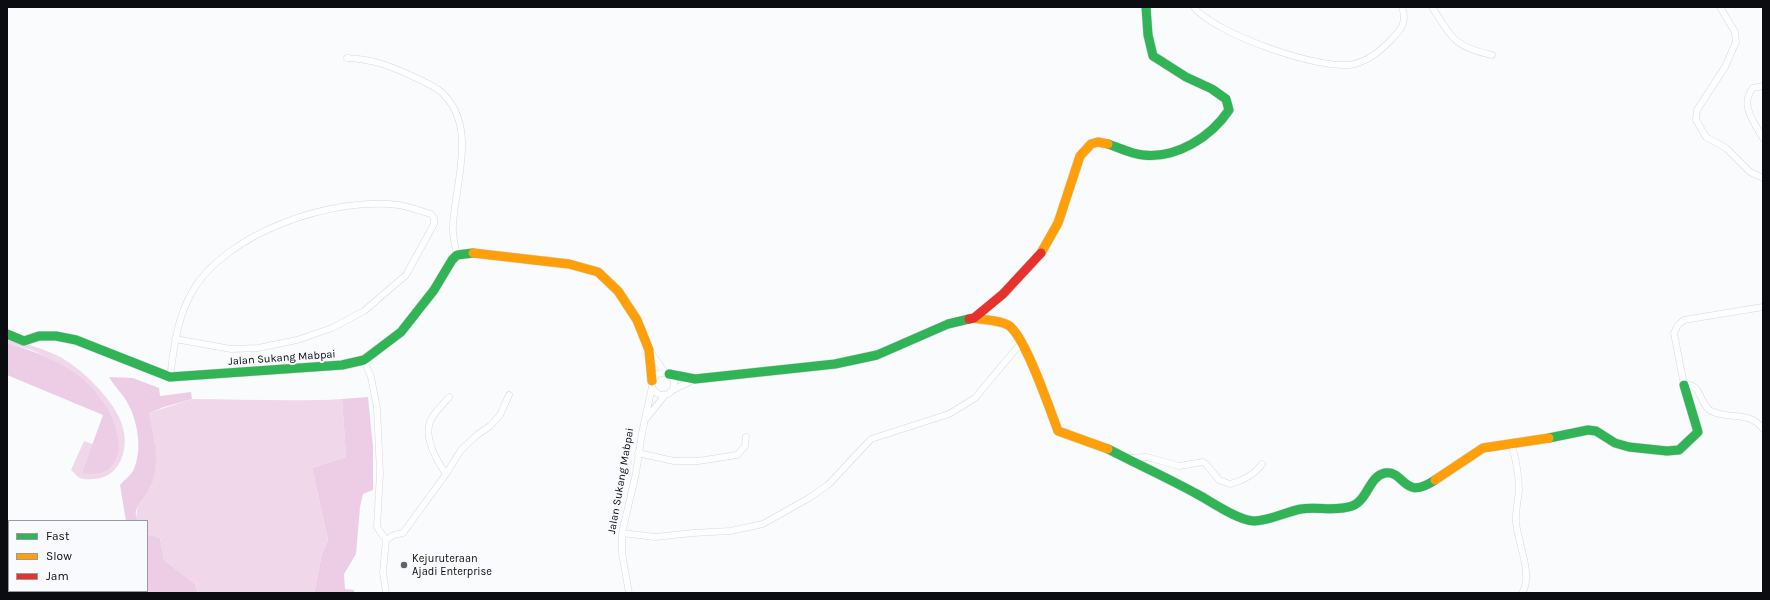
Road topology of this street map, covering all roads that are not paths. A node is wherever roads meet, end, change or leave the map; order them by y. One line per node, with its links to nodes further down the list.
1 (1146, 7): 13 (street)
2 (1194, 7): 3 (street)
3 (1402, 7)
4 (1432, 7): 6 (street)
5 (1720, 7): 10 (street)
6 (1492, 55)
7 (347, 58): 11 (street)
8 (1763, 86): 9 (street)
9 (1763, 138)
10 (1763, 178)
11 (456, 255): 17 (street, Jalan Sukang Mabpai); 18 (street, Jalan Sukang Mabpai)
12 (1763, 307): 23 (street)
13 (974, 318): 16 (street); 21 (street)
14 (7, 334): 20 (street, Jalan Sukang Mabpai)
15 (175, 338): 15 (street); 20 (street)
16 (1021, 344): 32 (street); 35 (street)
17 (649, 350): 19 (street, Jalan Sukang Mabpai); 22 (street, Jalan Sukang Mabpai)
18 (364, 360): 20 (street, Jalan Sukang Mabpai); 36 (street)
19 (667, 374): 21 (street); 22 (street); 24 (street)
20 (170, 377)
21 (695, 379): 24 (street)
22 (652, 384): 24 (street); 27 (street, Jalan Sukang Mabpai)
23 (1684, 385): 28 (street); 30 (street)
24 (668, 393): 27 (street, Jalan Sukang Mabpai)
25 (509, 395): 34 (street)
26 (449, 397): 34 (street)
27 (644, 421): 31 (street, Jalan Sukang Mabpai)
28 (1763, 429)
29 (746, 437): 31 (street)
30 (1511, 443): 32 (street); 39 (street)
31 (638, 453): 35 (street, Jalan Sukang Mabpai)
32 (1124, 458): 33 (street)
33 (1262, 464)
34 (446, 474): 36 (street)
35 (622, 533): 38 (street, Jalan Sukang Mabpai)
36 (386, 540): 37 (street)
37 (386, 593)
38 (629, 593)
39 (1522, 593)

